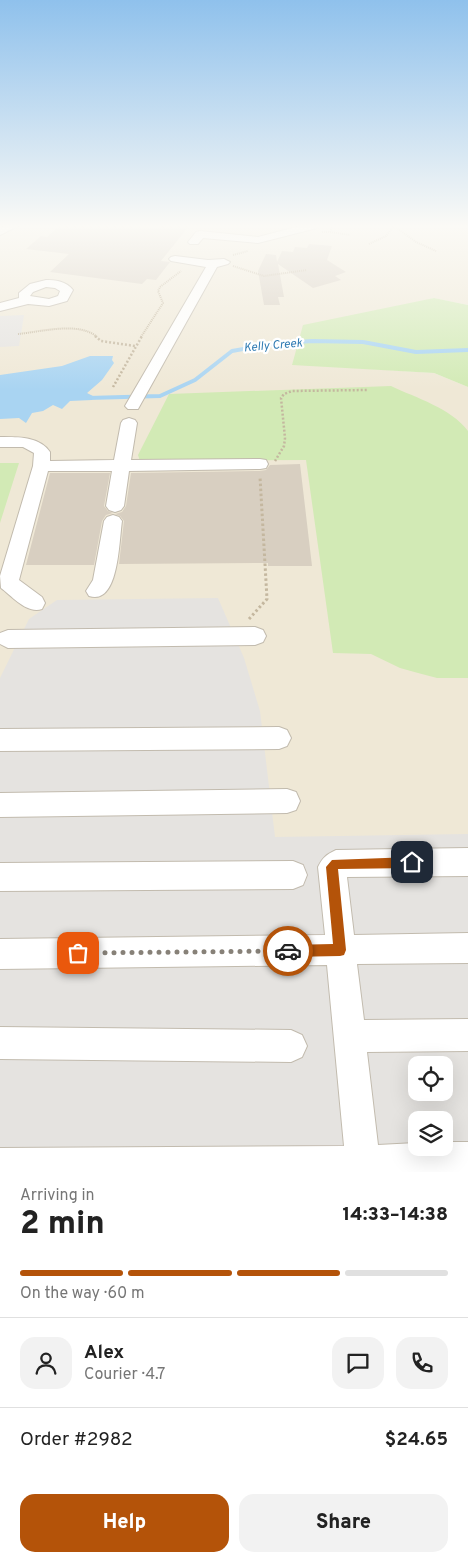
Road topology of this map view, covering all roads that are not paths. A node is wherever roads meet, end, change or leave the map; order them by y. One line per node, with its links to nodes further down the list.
1 (203, 281): 4 (street)
2 (27, 300): 3 (street)
3 (0, 307)
4 (133, 406)
5 (129, 423): 8 (street)
6 (0, 442): 9 (street)
7 (260, 464): 8 (street)
8 (123, 465): 9 (street); 10 (street)
9 (41, 466): 11 (street)
10 (96, 591)
11 (35, 603)
12 (252, 627): 13 (street)
13 (8, 639)
14 (279, 738): 15 (street)
15 (0, 740)
16 (287, 801): 17 (street)
17 (0, 805)
18 (468, 862): 22 (street)
19 (293, 875): 20 (street)
20 (0, 877)
21 (468, 948): 22 (street)
22 (340, 950): 23 (street); 25 (street)
23 (0, 954)
24 (468, 1035): 25 (street)
25 (349, 1036): 30 (street)
26 (0, 1043): 27 (street)
27 (291, 1046)
28 (468, 1159): 30 (street)
29 (0, 1166): 30 (street)
30 (363, 1168)

